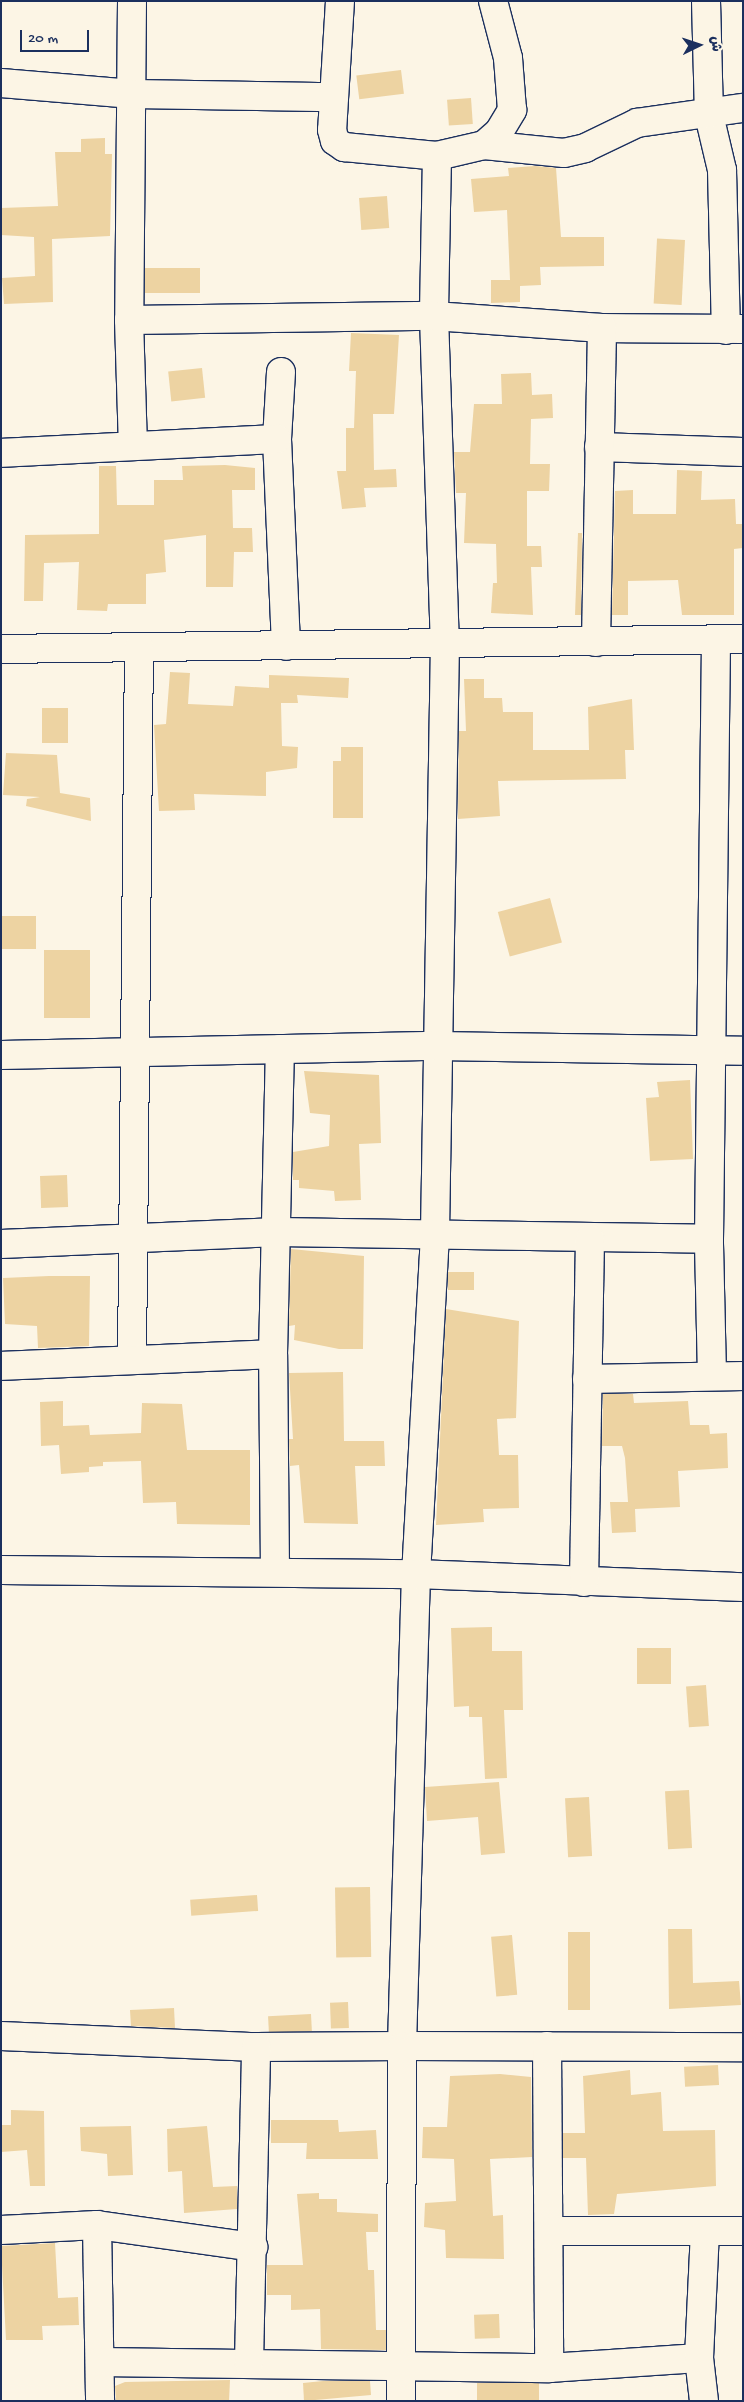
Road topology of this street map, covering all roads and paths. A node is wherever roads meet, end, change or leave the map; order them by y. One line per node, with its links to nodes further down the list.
1 (132, 1): 6 (street)
2 (340, 1): 7 (street)
3 (493, 1): 10 (street)
4 (706, 1): 9 (street)
5 (1, 84): 6 (street)
6 (132, 94): 7 (street); 13 (street)
7 (334, 96): 11 (street)
8 (743, 108): 9 (street)
9 (709, 115): 10 (street); 15 (street)
10 (484, 145): 11 (street)
11 (437, 156): 12 (street)
12 (434, 316): 13 (street); 14 (street); 24 (street)
13 (129, 320): 18 (street)
14 (602, 328): 15 (street); 19 (street)
15 (734, 330)
16 (281, 372): 17 (street)
17 (277, 439): 18 (street); 26 (street)
18 (133, 446): 21 (street)
19 (599, 447): 20 (street); 25 (street)
20 (743, 452)
21 (1, 453)
22 (716, 639): 23 (street); 25 (street); 31 (street)
23 (743, 639)
24 (445, 642): 25 (street); 26 (street); 29 (street)
25 (596, 642)
26 (286, 646): 27 (street)
27 (139, 648): 28 (street); 33 (street)
28 (1, 649)
29 (438, 1046): 30 (street); 31 (street); 36 (street)
30 (280, 1049): 33 (street); 35 (street)
31 (711, 1050): 32 (street); 38 (street)
32 (743, 1050)
33 (132, 1052): 34 (street); 39 (street)
34 (1, 1055)
35 (278, 1232): 36 (street); 39 (street); 41 (street)
36 (435, 1235): 37 (street); 49 (street)
37 (590, 1239): 38 (street); 46 (street)
38 (709, 1239): 44 (street)
39 (132, 1242): 40 (street); 42 (street)
40 (1, 1244)
41 (273, 1354): 42 (street); 48 (street)
42 (132, 1360): 43 (street)
43 (1, 1366)
44 (712, 1376): 45 (street); 46 (street)
45 (743, 1376)
46 (587, 1379): 50 (street)
47 (1, 1570): 48 (street)
48 (275, 1572): 49 (street)
49 (416, 1574): 50 (street); 53 (street)
50 (584, 1582): 51 (street)
51 (743, 1586)
52 (1, 2036): 55 (street)
53 (402, 2046): 54 (street); 55 (street); 66 (street)
54 (547, 2046): 56 (street); 59 (street)
55 (256, 2047): 62 (street)
56 (743, 2047)
57 (97, 2226): 58 (street); 62 (street); 64 (street)
58 (1, 2230)
59 (551, 2231): 61 (street); 67 (street)
60 (743, 2231): 61 (street)
61 (705, 2232): 63 (street)
62 (253, 2247): 65 (street)
63 (699, 2358): 67 (street); 70 (street)
64 (100, 2362): 65 (street); 68 (street)
65 (249, 2362): 66 (street)
66 (401, 2367): 67 (street); 69 (street)
67 (549, 2368)
68 (100, 2401)
69 (401, 2401)
70 (704, 2401)

